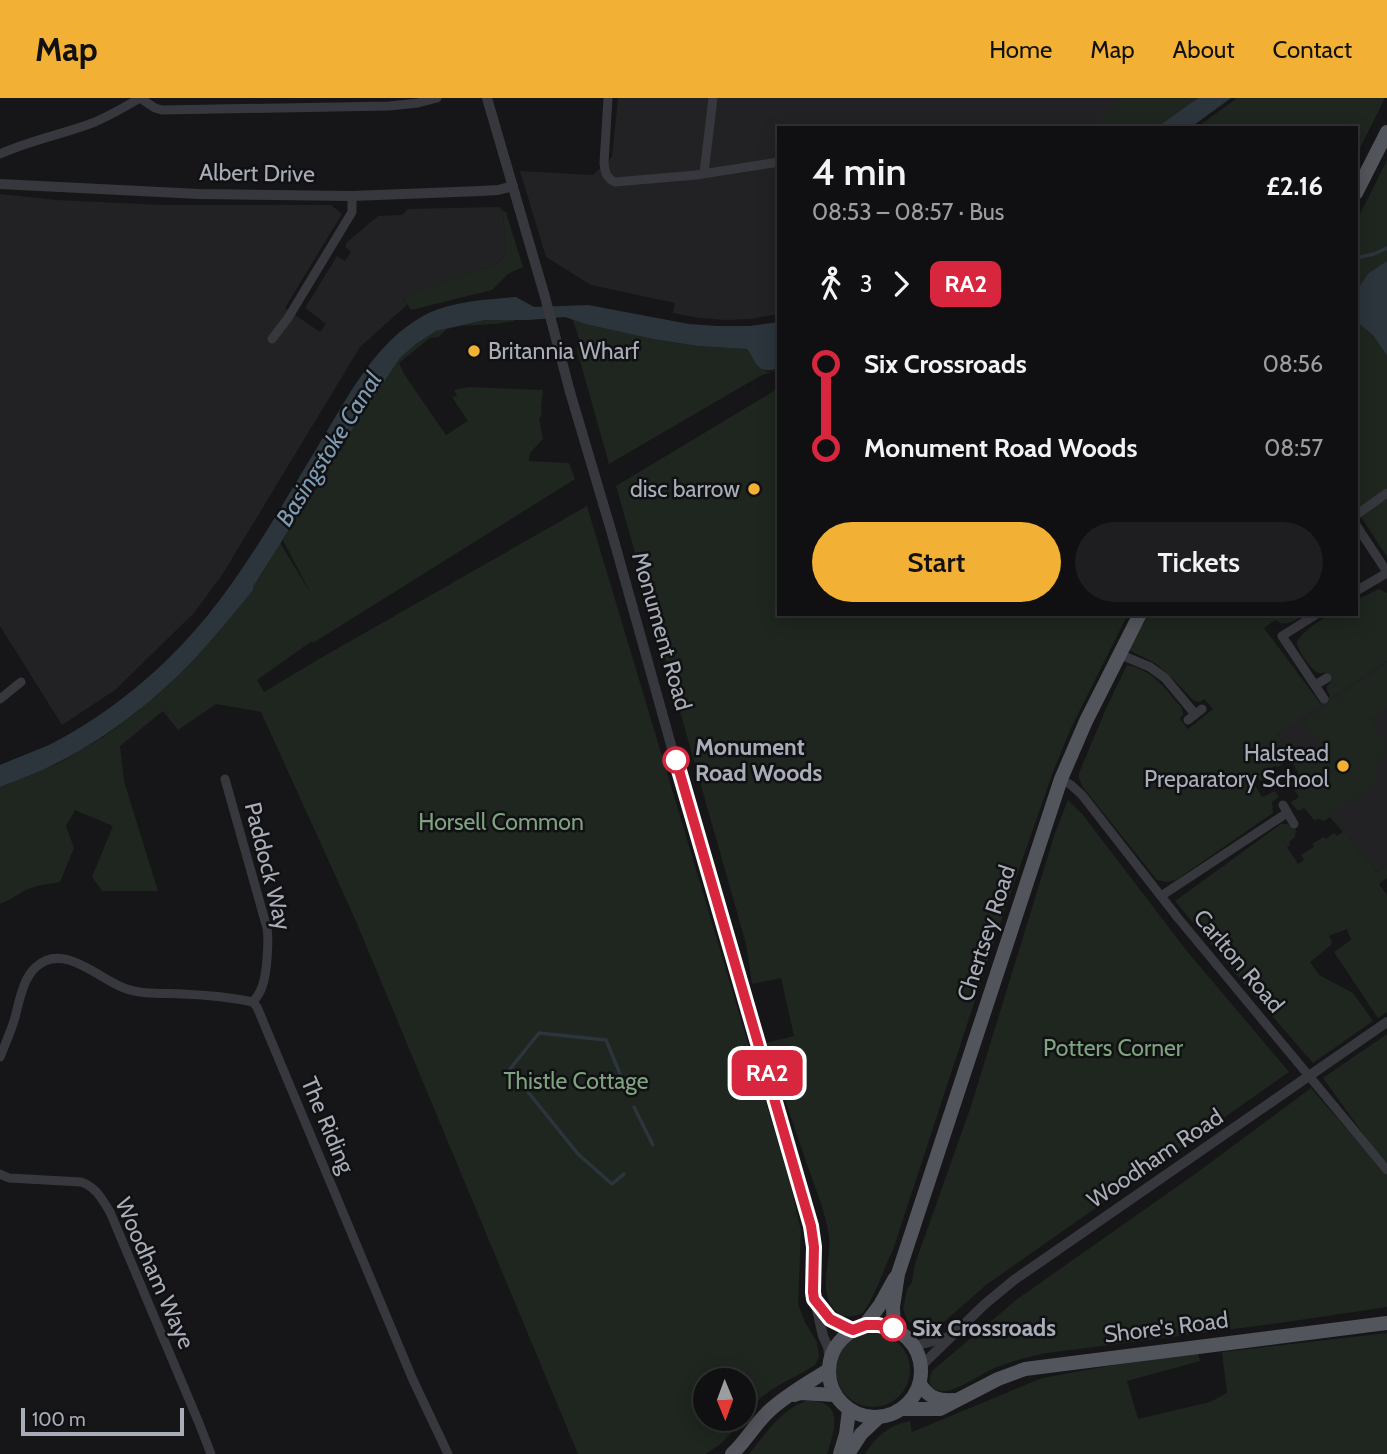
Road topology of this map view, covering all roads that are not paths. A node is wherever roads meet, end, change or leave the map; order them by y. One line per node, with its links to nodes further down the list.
1 (140, 98): 2 (street); 7 (street)
2 (437, 98)
3 (487, 98): 11 (street, Monument Road)
4 (608, 98): 9 (street)
5 (713, 98): 9 (street)
6 (1387, 132): 12 (main road)
7 (0, 154)
8 (777, 162): 9 (street)
9 (704, 173)
10 (0, 184): 13 (street, Albert Drive)
11 (513, 186): 13 (street, Albert Drive); 40 (street, Monument Road)
12 (1358, 189)
13 (352, 196): 14 (street)
14 (272, 339)
15 (1387, 493): 16 (street)
16 (1358, 514)
17 (1358, 528): 18 (street)
18 (1387, 573): 19 (street)
19 (1358, 590)
20 (1139, 616): 22 (main road, Chertsey Road)
21 (1313, 616): 25 (street)
22 (1119, 654): 28 (street); 30 (main road, Chertsey Road)
23 (1327, 678): 25 (street)
24 (21, 682): 26 (street)
25 (1315, 685): 27 (street)
26 (0, 699)
27 (1324, 699)
28 (1195, 714)
29 (225, 779): 33 (street, Paddock Way)
30 (1061, 779): 32 (street, Carlton Road); 39 (main road, Chertsey Road)
31 (1294, 824): 32 (street)
32 (1161, 896): 36 (street, Carlton Road)
33 (253, 1002): 35 (street); 56 (street, The Riding)
34 (1387, 1022): 36 (street, Woodham Road)
35 (0, 1056)
36 (1310, 1076): 37 (street, Carlton Road); 44 (street, Woodham Road)
37 (1387, 1170)
38 (3, 1178): 55 (street, Woodham Waye)
39 (898, 1274): 42 (main road, Chertsey Road); 43 (main road, Chertsey Road)
40 (814, 1299): 42 (street); 46 (street, Monument Road)
41 (1387, 1323): 51 (main road, Shore's Road)
42 (860, 1328): 43 (main road); 46 (main road)
43 (894, 1329): 45 (main road)
44 (953, 1336): 45 (street, Woodham Road); 47 (street, Woodham Road)
45 (914, 1346): 47 (main road)
46 (829, 1365): 49 (main road); 50 (main road)
47 (921, 1366): 48 (main road)
48 (920, 1384): 51 (main road); 52 (main road)
49 (835, 1395): 50 (main road); 53 (main road)
50 (786, 1398): 57 (main road)
51 (958, 1400): 52 (main road, Shore's Road)
52 (903, 1409): 54 (main road)
53 (849, 1410): 54 (main road); 58 (main road)
54 (878, 1418): 59 (main road)
55 (211, 1454)
56 (448, 1454)
57 (732, 1454)
58 (840, 1454)
59 (848, 1454)

